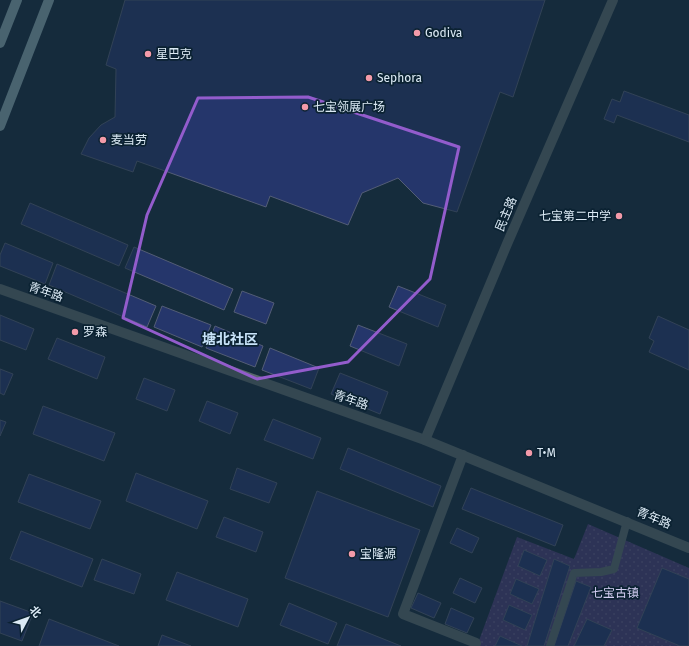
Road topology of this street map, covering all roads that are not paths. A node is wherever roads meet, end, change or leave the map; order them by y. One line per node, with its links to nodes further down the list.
1 (17, 0): 4 (main road)
2 (49, 0): 5 (main road)
3 (613, 0): 7 (street, 民主路)
4 (0, 43)
5 (0, 126)
6 (0, 289): 7 (street, 青年路)
7 (425, 440): 8 (street, 青年路)
8 (463, 455): 9 (street, 青年路); 11 (street)
9 (627, 521): 10 (street, 青年路); 12 (street)
10 (689, 548)
11 (475, 646)
12 (550, 646)

